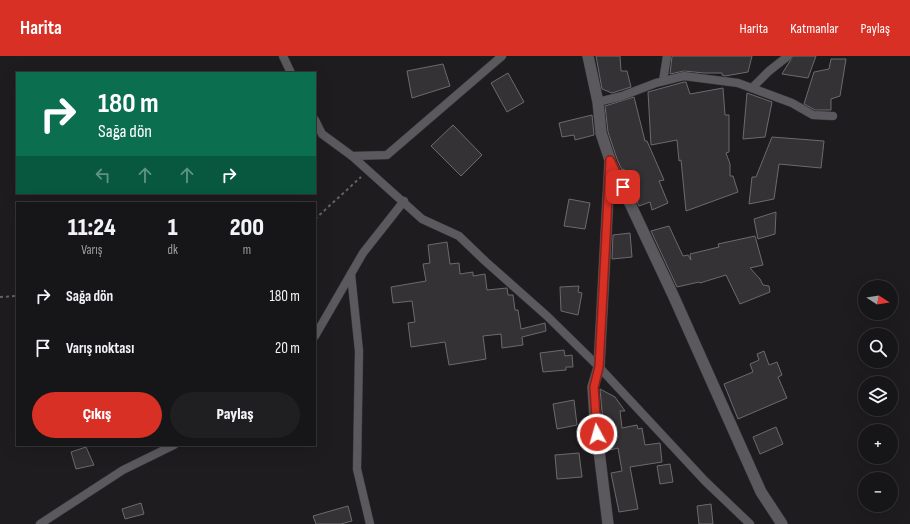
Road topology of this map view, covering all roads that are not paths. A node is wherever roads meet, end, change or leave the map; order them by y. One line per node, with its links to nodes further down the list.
1 (283, 56): 6 (street)
2 (502, 56): 12 (street)
3 (588, 56): 9 (street)
4 (667, 56): 7 (street)
5 (788, 56): 8 (street)
6 (291, 72)
7 (663, 81): 8 (street); 9 (street)
8 (752, 88): 10 (street)
9 (598, 102): 13 (street)
10 (833, 116)
11 (316, 122): 12 (street)
12 (352, 156): 14 (street)
13 (610, 160): 17 (street); 23 (street)
14 (404, 201): 15 (street); 17 (street)
15 (351, 274): 16 (street); 20 (street)
16 (316, 334)
17 (599, 367): 21 (street); 22 (street)
18 (172, 446): 19 (street)
19 (40, 524)
20 (370, 524)
21 (608, 524)
22 (750, 524)
23 (782, 524)

